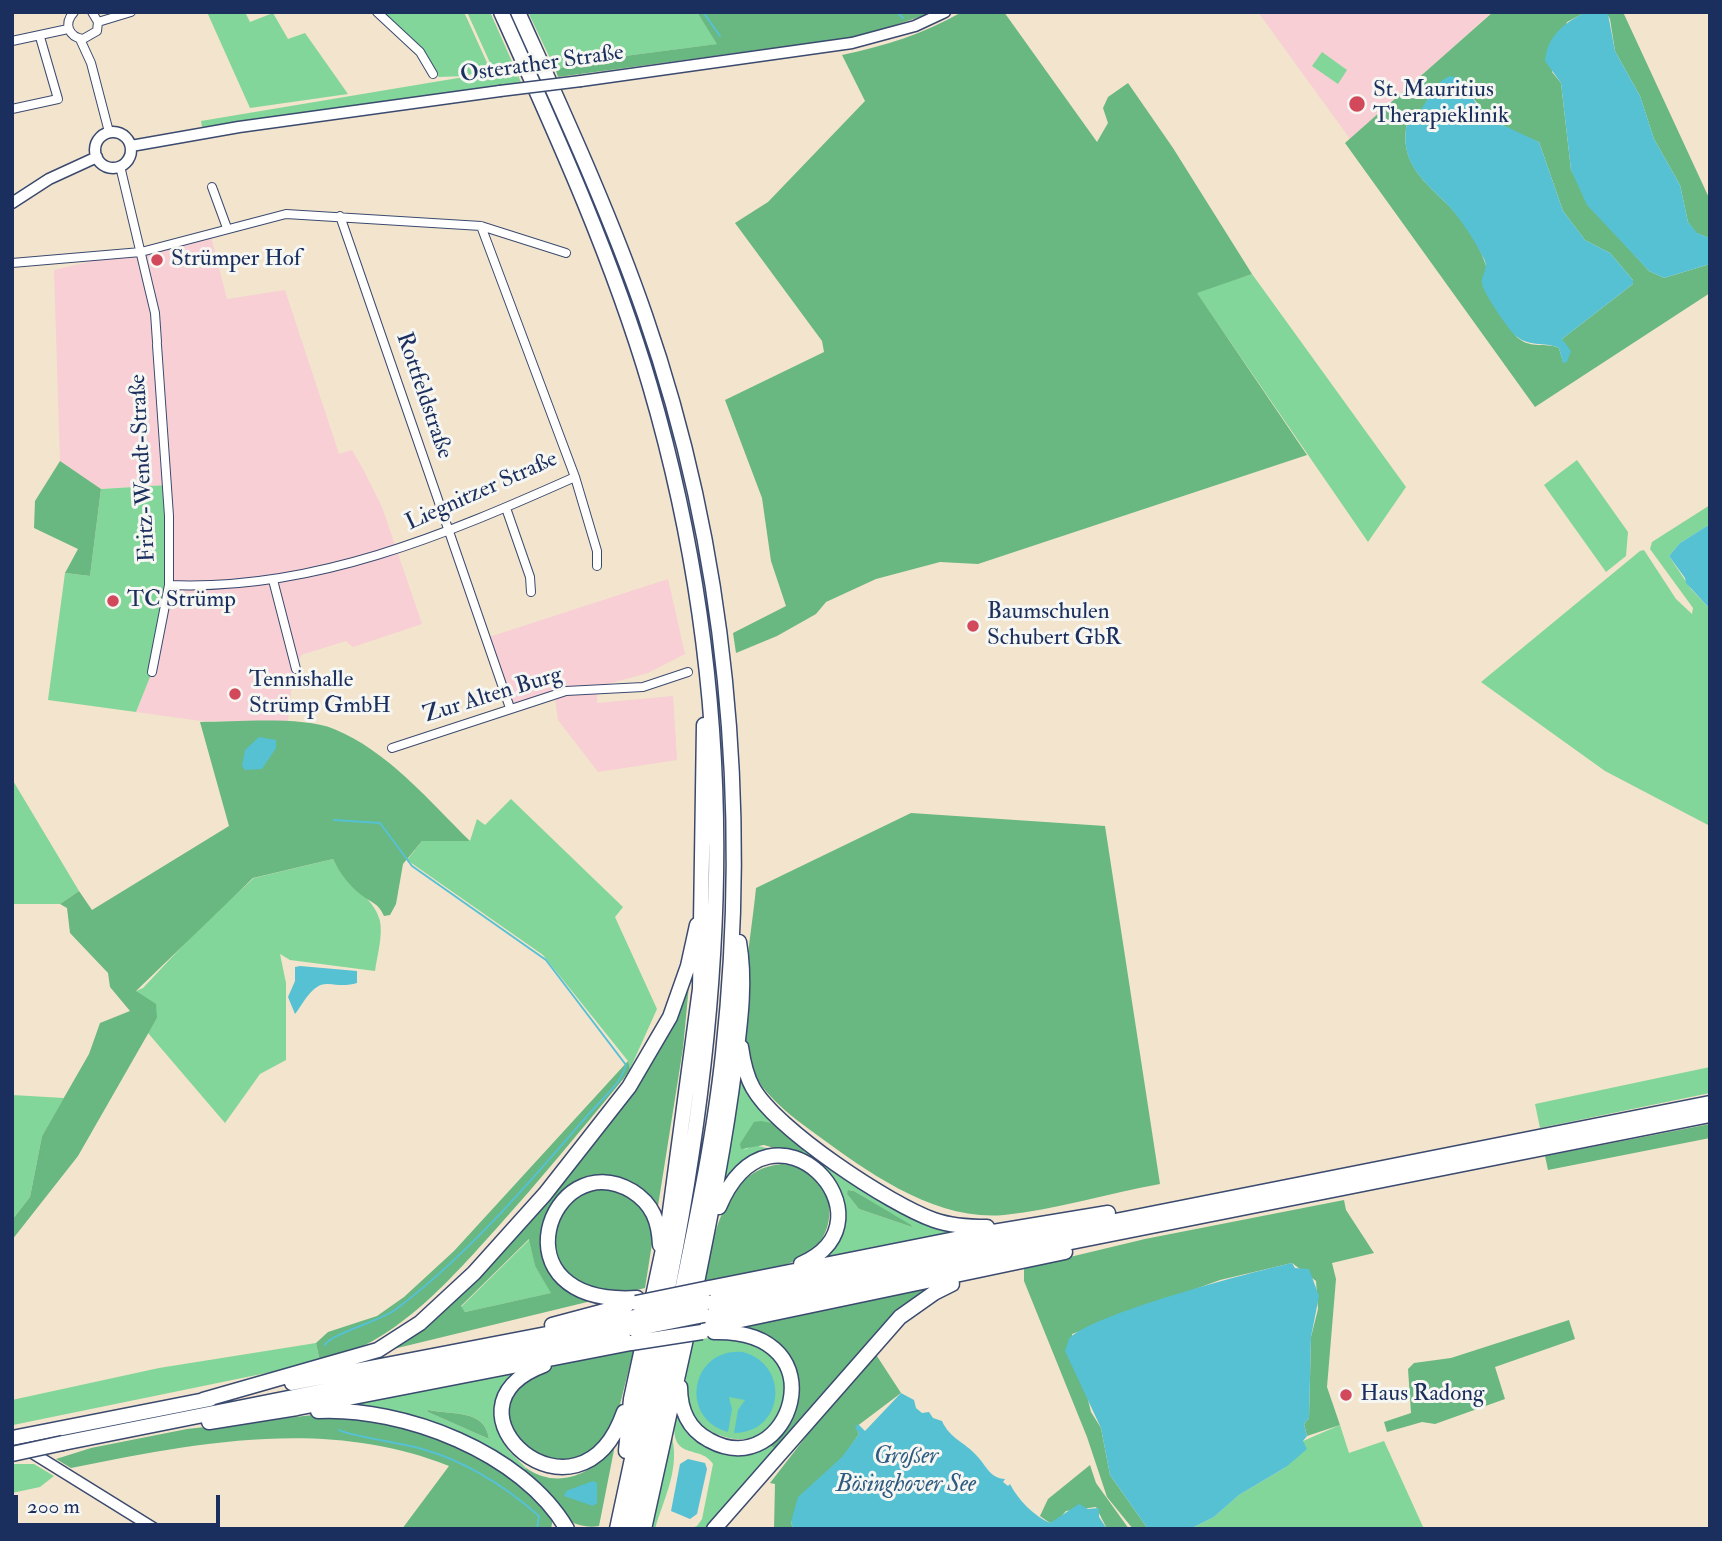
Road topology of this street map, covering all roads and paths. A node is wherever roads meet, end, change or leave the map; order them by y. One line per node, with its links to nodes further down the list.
1 (92, 12): 8 (street)
2 (131, 12): 8 (street)
3 (377, 12): 15 (street)
4 (500, 12): 39 (highway)
5 (518, 12): 43 (highway)
6 (945, 12): 18 (main road, Osterather Straße, bridge)
7 (73, 13): 9 (street)
8 (98, 22): 11 (street)
9 (68, 29): 10 (street); 12 (street)
10 (40, 37): 13 (street); 16 (street)
11 (91, 37): 12 (street); 14 (street)
12 (80, 39): 14 (street)
13 (12, 41)
14 (91, 63): 17 (street)
15 (433, 74)
16 (12, 109)
17 (109, 132): 18 (main road); 19 (main road)
18 (136, 144): 20 (main road)
19 (97, 157): 20 (main road); 22 (main road)
20 (120, 166): 26 (street, Fritz-Wendt-Straße)
21 (212, 187): 25 (street)
22 (12, 203)
23 (340, 216): 24 (street); 25 (street); 31 (street, Rottfeldstraße)
24 (481, 226): 27 (street); 29 (street, Liegnitzer Straße)
25 (227, 228): 26 (street)
26 (141, 252): 28 (street); 34 (street, Fritz-Wendt-Straße)
27 (566, 253)
28 (12, 263)
29 (575, 477): 30 (street, Liegnitzer Straße); 32 (street)
30 (506, 508): 31 (street, Liegnitzer Straße); 35 (street)
31 (449, 533): 33 (street, Liegnitzer Straße); 40 (street, Rottfeldstraße)
32 (597, 566)
33 (273, 580): 34 (street, Liegnitzer Straße); 36 (street)
34 (169, 586): 37 (street, Fritz-Wendt-Straße)
35 (531, 593)
36 (296, 669)
37 (152, 672)
38 (688, 672): 40 (street, Zur Alten Burg)
39 (708, 675): 42 (highway); 64 (highway)
40 (510, 708): 41 (street, Zur Alten Burg)
41 (392, 748)
42 (703, 882): 51 (highway); 59 (highway)
43 (734, 916): 44 (highway); 68 (highway)
44 (738, 1034): 49 (highway); 50 (highway)
45 (1710, 1103): 47 (highway)
46 (1710, 1115): 48 (highway)
47 (1179, 1208): 49 (highway); 54 (highway)
48 (1167, 1223): 52 (highway); 54 (highway)
49 (1020, 1227): 53 (highway)
50 (705, 1244): 53 (highway); 58 (highway)
51 (659, 1264): 55 (highway); 57 (highway)
52 (997, 1269): 54 (highway); 70 (highway)
53 (767, 1275): 54 (highway)
54 (705, 1313): 55 (highway, bridge); 55 (highway, bridge); 55 (highway, bridge); 58 (highway)
55 (635, 1318): 56 (highway); 59 (highway); 61 (highway)
56 (567, 1356): 57 (highway); 60 (highway)
57 (639, 1360): 64 (highway)
58 (681, 1361): 69 (highway)
59 (203, 1400): 62 (highway)
60 (240, 1418): 61 (highway); 66 (highway)
61 (132, 1429): 63 (highway, bridge)
62 (12, 1439): 65 (main road)
63 (12, 1454)
64 (621, 1509): 67 (highway)
65 (155, 1529)
66 (567, 1529)
67 (617, 1529)
68 (630, 1529)
69 (644, 1529)
70 (714, 1529)

